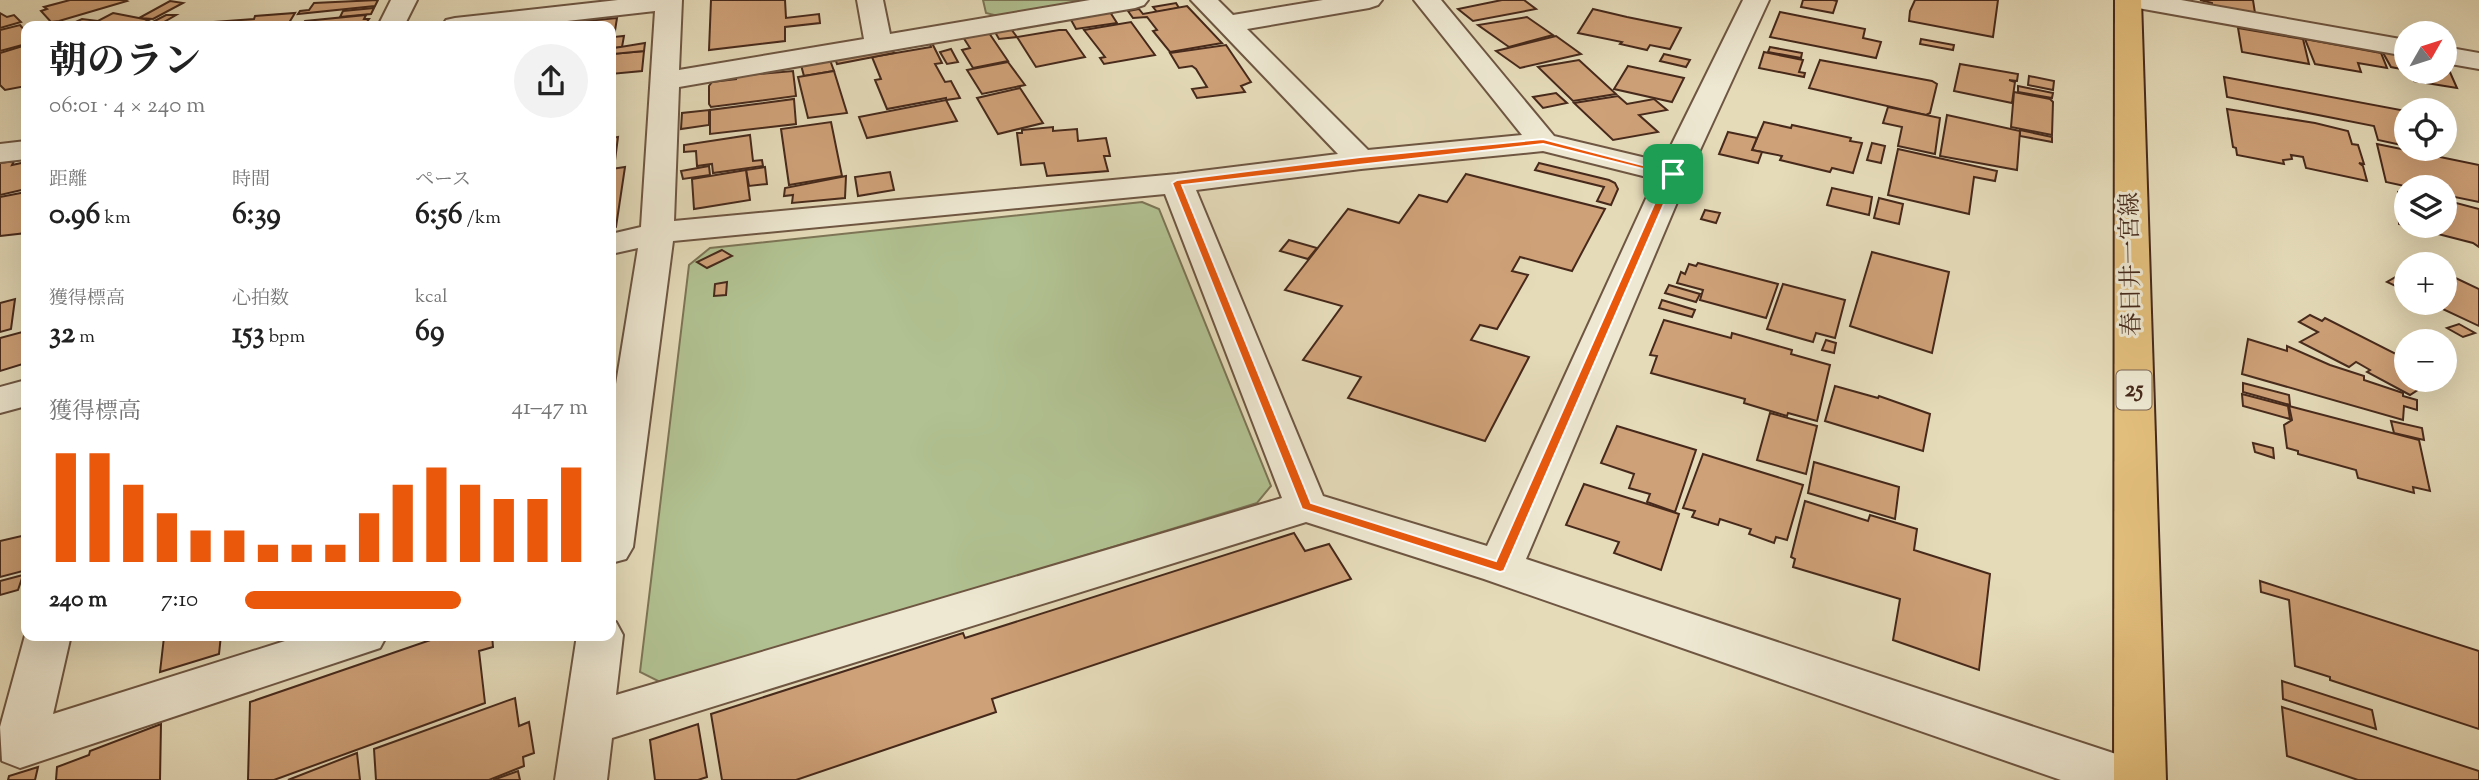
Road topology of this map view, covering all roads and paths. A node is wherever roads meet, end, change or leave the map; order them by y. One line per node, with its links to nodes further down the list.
1 (404, 0): 12 (street)
2 (870, 0): 16 (street)
3 (973, 0): 15 (street)
4 (1135, 0): 15 (street)
5 (1204, 0): 14 (street)
6 (1369, 0): 14 (street)
7 (1427, 0): 21 (street)
8 (1756, 0): 25 (street)
9 (2127, 0): 40 (main road, 春日井一宮線 / 25)
10 (2138, 0): 17 (street)
11 (669, 1): 13 (street); 20 (street)
12 (394, 21)
13 (498, 21)
14 (1227, 24): 24 (street)
15 (981, 27): 16 (street)
16 (878, 44): 20 (street)
17 (2394, 46)
18 (2457, 57): 19 (street)
19 (2479, 61)
20 (665, 81): 27 (street)
21 (1543, 142): 24 (street); 25 (street)
22 (21, 151): 23 (street)
23 (0, 153)
24 (1360, 160): 26 (street)
25 (1673, 174): 33 (street)
26 (1177, 183): 27 (street); 31 (street)
27 (657, 233): 28 (street); 32 (street)
28 (616, 243)
29 (21, 394): 30 (street)
30 (0, 400)
31 (1306, 506): 33 (street); 37 (street)
32 (616, 513)
33 (1500, 567): 39 (street)
34 (46, 641): 35 (street)
35 (345, 641)
36 (599, 641): 37 (street)
37 (589, 724): 38 (street)
38 (581, 780)
39 (2125, 780)
40 (2140, 780)

